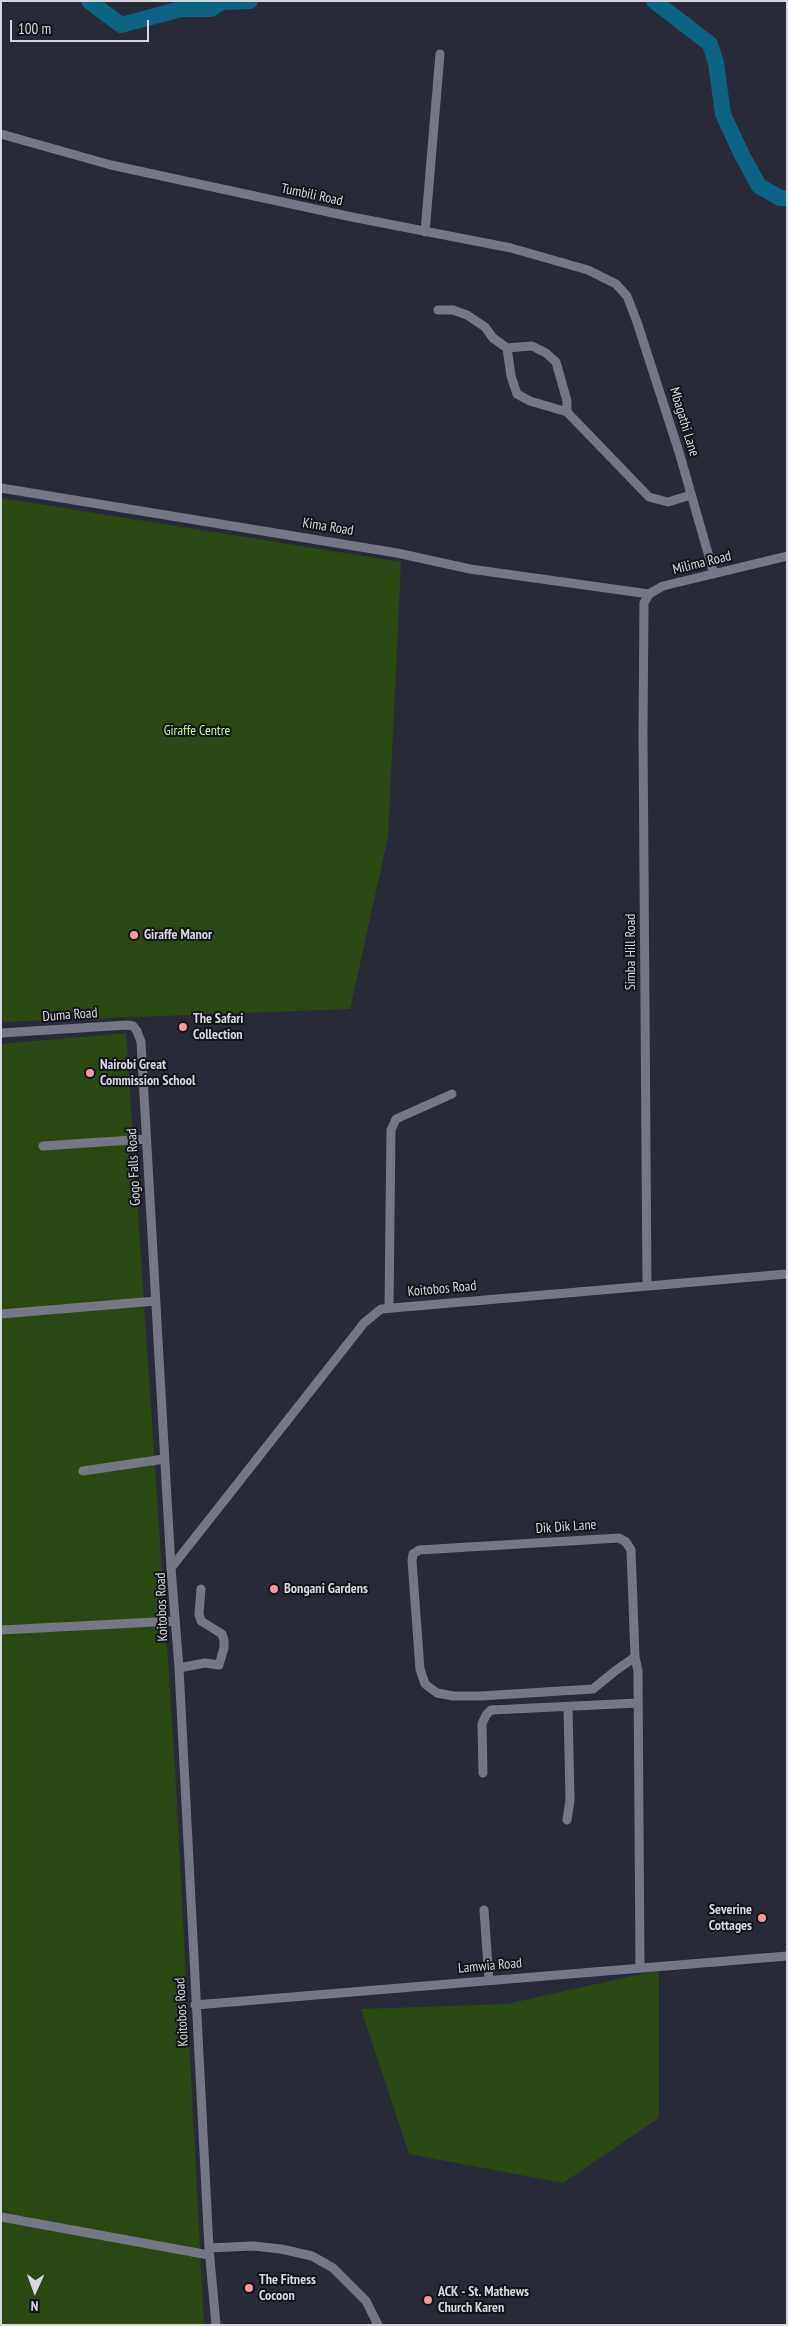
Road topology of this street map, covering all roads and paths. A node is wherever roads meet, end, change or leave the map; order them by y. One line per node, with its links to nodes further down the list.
1 (440, 54): 3 (street)
2 (1, 134): 3 (street, Tumbili Road)
3 (425, 232): 4 (street, Tumbili Road)
4 (616, 284): 9 (street, Mbagathi Lane)
5 (438, 310): 6 (street)
6 (507, 348): 7 (street); 7 (street)
7 (567, 412): 9 (street)
8 (1, 488): 12 (street, Kima Road)
9 (691, 495): 11 (street, Mbagathi Lane)
10 (787, 556): 11 (street, Milima Road)
11 (714, 574): 12 (street, Milima Road)
12 (649, 594): 19 (street, Simba Hill Road)
13 (137, 1031): 14 (street, Duma Road); 16 (street, Gogo Falls Road)
14 (1, 1033)
15 (452, 1094): 21 (street)
16 (146, 1139): 17 (street); 20 (street, Gogo Falls Road)
17 (42, 1146)
18 (787, 1274): 19 (street, Koitobos Road)
19 (647, 1286): 21 (street, Koitobos Road)
20 (156, 1301): 22 (street); 23 (street, Gogo Falls Road)
21 (389, 1307): 25 (street, Koitobos Road)
22 (1, 1314)
23 (164, 1459): 24 (street); 25 (street, Gogo Falls Road)
24 (83, 1471)
25 (172, 1568): 27 (street, Koitobos Road)
26 (201, 1589): 30 (street)
27 (174, 1621): 28 (street); 30 (street, Koitobos Road)
28 (1, 1630)
29 (635, 1657): 29 (street, Dik Dik Lane); 31 (street, Dik Dik Lane)
30 (179, 1668): 39 (street, Koitobos Road)
31 (638, 1704): 32 (street); 37 (street, Dik Dik Lane)
32 (568, 1708): 33 (street); 34 (street)
33 (483, 1773)
34 (567, 1820)
35 (484, 1910): 38 (street)
36 (787, 1956): 37 (street, Lamwia Road)
37 (640, 1967): 38 (street, Lamwia Road)
38 (489, 1980): 39 (street, Lamwia Road)
39 (195, 2005): 41 (street, Koitobos Road)
40 (1, 2217): 41 (street)
41 (209, 2252): 42 (street, Koitobos Road); 43 (street)
42 (216, 2325)
43 (378, 2325)

